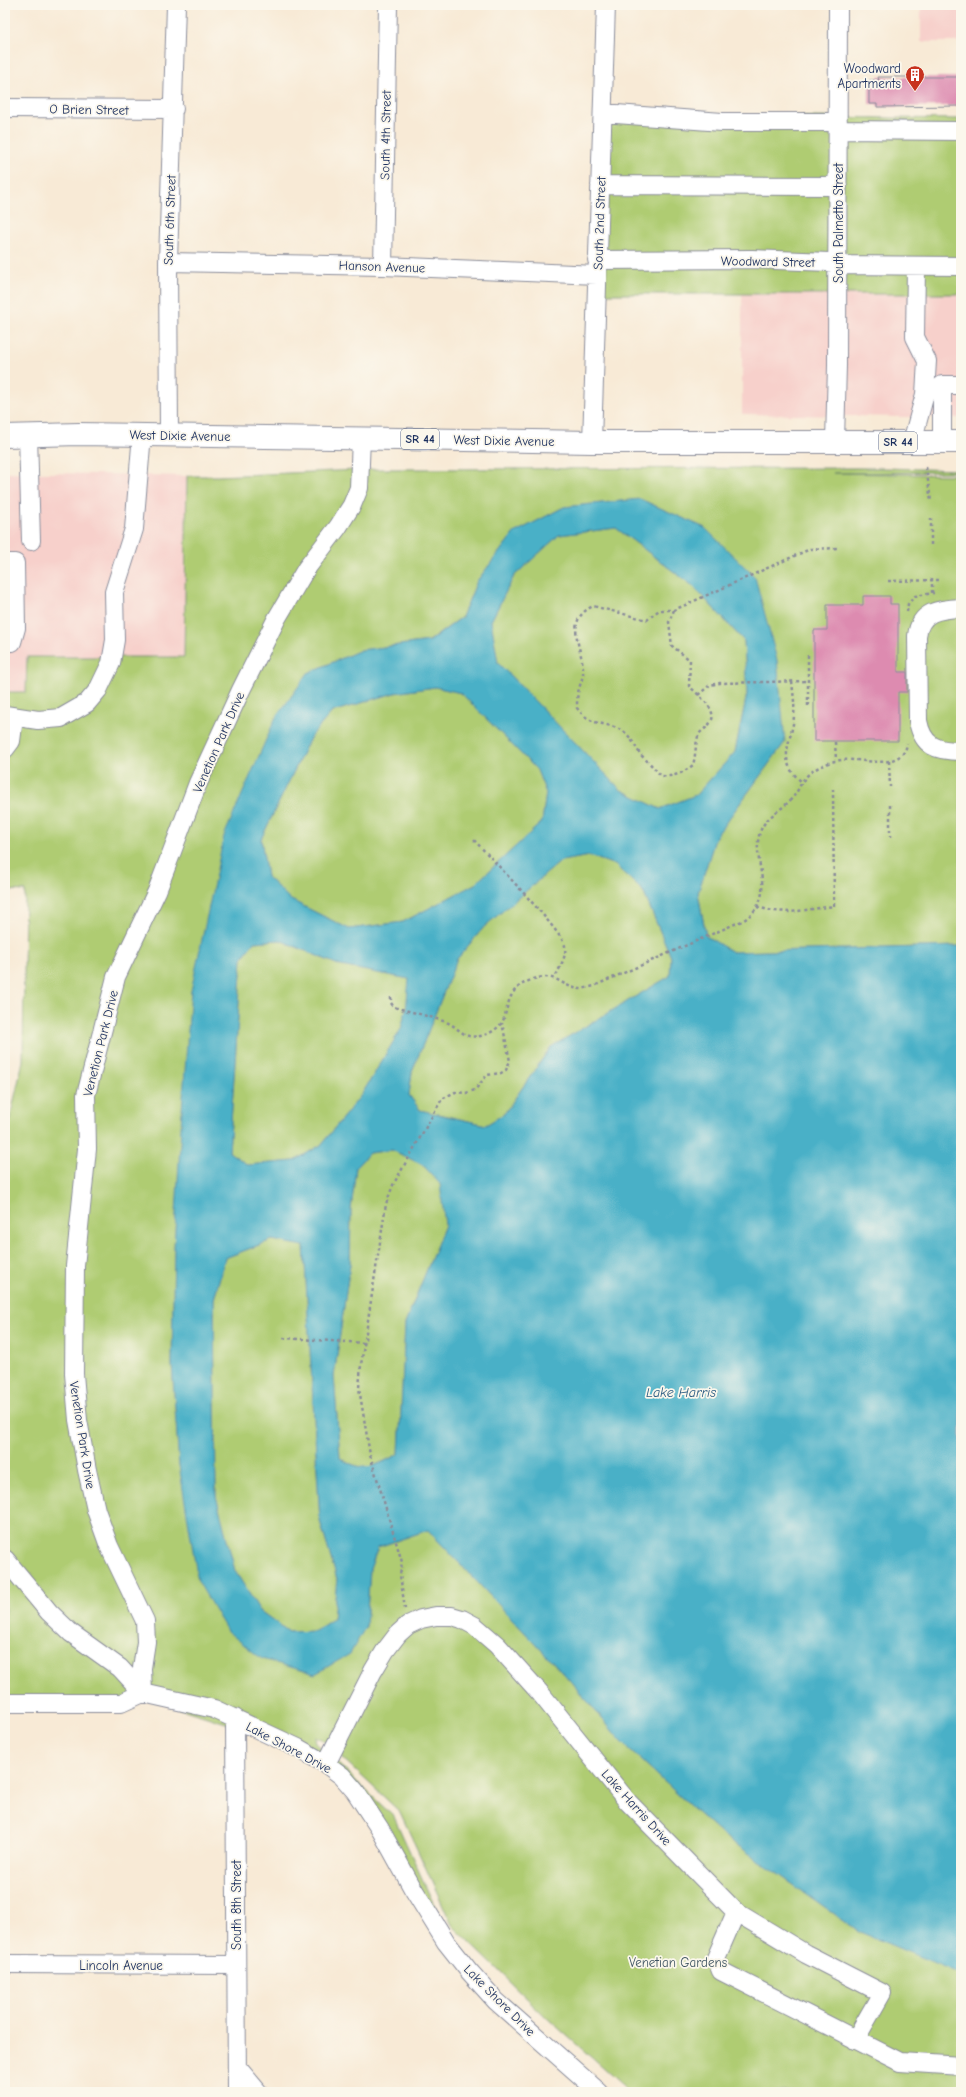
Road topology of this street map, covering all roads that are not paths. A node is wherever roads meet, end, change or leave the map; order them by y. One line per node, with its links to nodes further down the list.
1 (176, 5): 6 (street, South 6th Street)
2 (388, 5): 14 (street, South 4th Street)
3 (606, 5): 7 (street, South 2nd Street)
4 (838, 5): 8 (street, South Palmetto Street)
5 (5, 108): 6 (street, O Brien Street)
6 (174, 109): 12 (street, South 6th Street)
7 (603, 113): 8 (street); 10 (street, South 2nd Street)
8 (838, 126): 9 (street); 11 (street, South Palmetto Street)
9 (961, 131)
10 (600, 185): 11 (street); 17 (street, South 2nd Street)
11 (838, 186): 13 (street, South Palmetto Street)
12 (168, 262): 14 (street, Hanson Avenue); 21 (street, South 6th Street)
13 (838, 265): 15 (street, Woodward Street); 17 (street, Woodward Street); 24 (street, South Palmetto Street)
14 (383, 266): 17 (street, Hanson Avenue)
15 (916, 266): 16 (street, Woodward Street); 26 (street)
16 (961, 266)
17 (597, 267): 25 (street, South 2nd Street)
18 (961, 385): 27 (street)
19 (142, 434): 20 (main road, West Dixie Avenue / SR 44); 21 (main road, West Dixie Avenue / SR 44); 32 (street)
20 (28, 435): 22 (main road, West Dixie Avenue / SR 44); 28 (street)
21 (169, 435): 23 (main road, West Dixie Avenue / SR 44)
22 (5, 436)
23 (361, 438): 25 (main road, West Dixie Avenue / SR 44); 36 (street, Venetion Park Drive)
24 (835, 441): 25 (main road, West Dixie Avenue / SR 44); 26 (main road, SR 44)
25 (592, 442)
26 (912, 442): 27 (main road, SR 44)
27 (952, 442)
28 (30, 541)
29 (5, 563): 31 (street)
30 (961, 608): 34 (street)
31 (5, 642)
32 (10, 716): 33 (street)
33 (5, 749)
34 (961, 751)
35 (5, 1559): 36 (street)
36 (143, 1693): 37 (street); 38 (street, Lake Shore Drive)
37 (5, 1703)
38 (235, 1718): 39 (street, Lake Shore Drive); 42 (street, South 8th Street)
39 (326, 1764): 40 (street, Lake Harris Drive); 48 (street, Lake Shore Drive)
40 (736, 1912): 43 (street); 43 (street, Lake Harris Drive)
41 (5, 1964): 42 (street, Lincoln Avenue)
42 (236, 1965): 45 (street, South 8th Street)
43 (855, 2040): 44 (street)
44 (961, 2066)
45 (237, 2067): 46 (street, South 8th Street); 47 (street)
46 (237, 2092)
47 (258, 2092)
48 (599, 2092)

